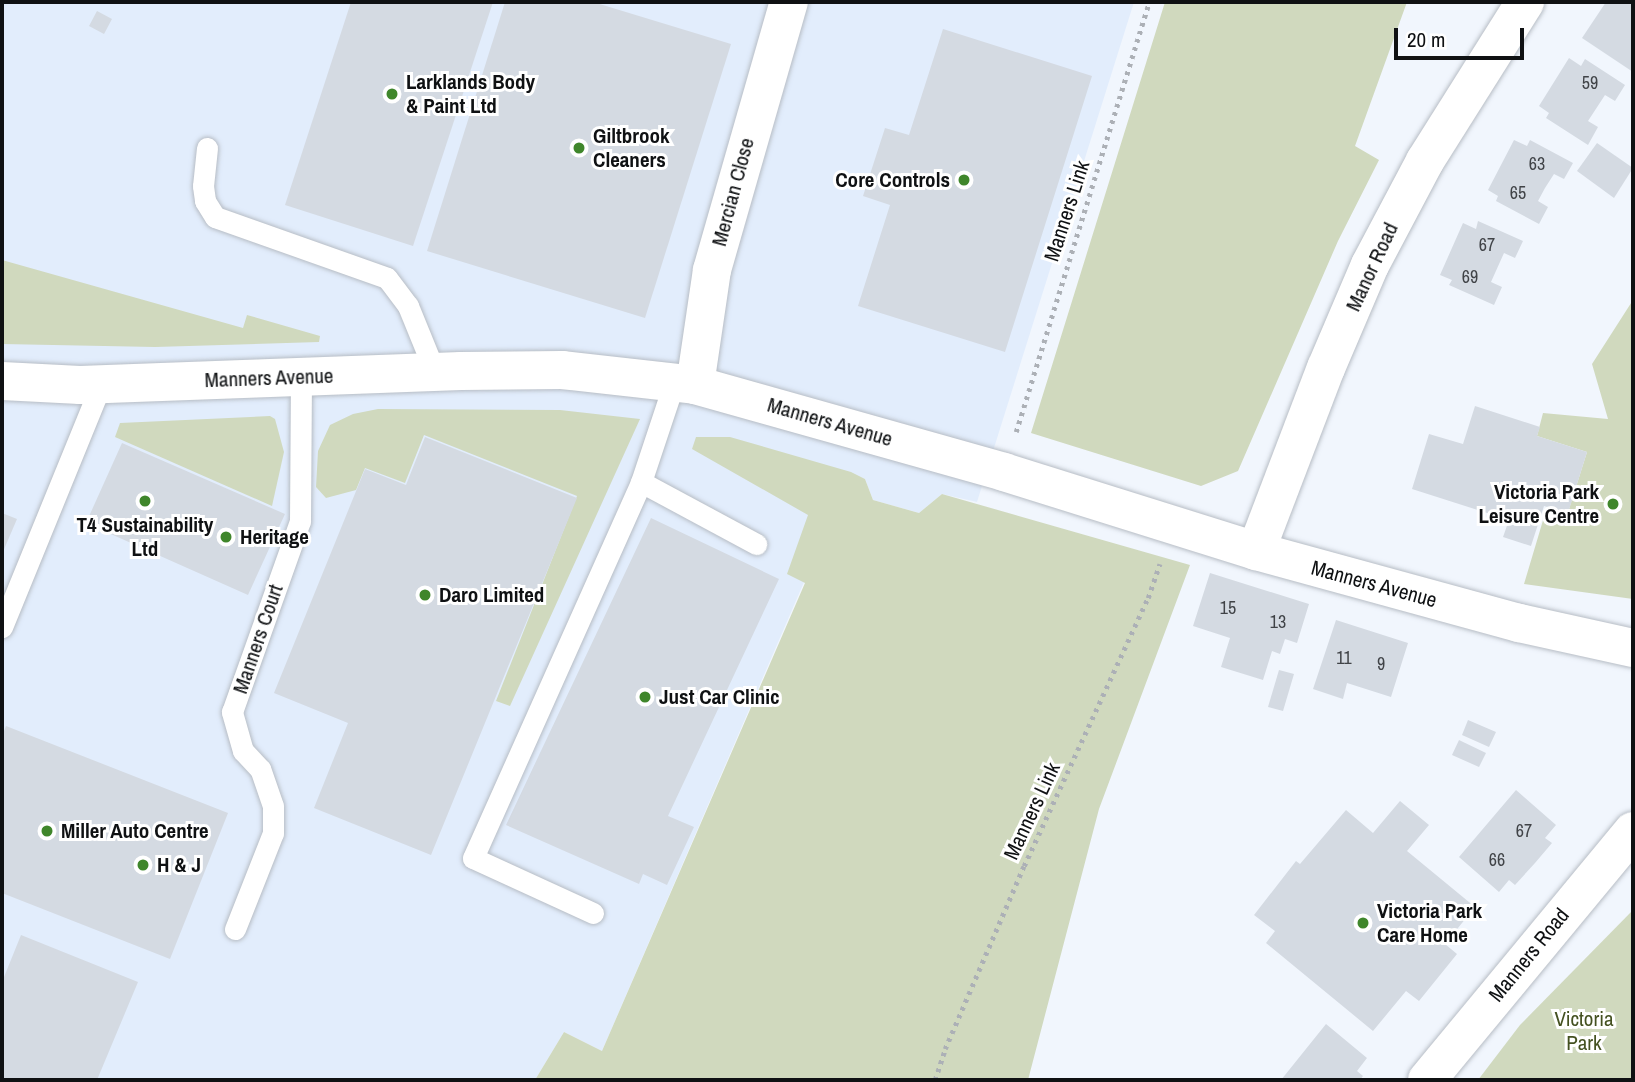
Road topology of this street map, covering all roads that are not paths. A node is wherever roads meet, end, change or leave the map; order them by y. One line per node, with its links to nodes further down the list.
1 (789, 2): 8 (street, Mercian Close)
2 (1525, 2): 11 (street, Manor Road)
3 (207, 148): 4 (lane)
4 (435, 372): 5 (street, Manners Avenue); 8 (street, Manners Avenue)
5 (301, 376): 7 (street, Manners Avenue); 16 (lane, Manners Court)
6 (2, 382): 7 (street, Manners Avenue)
7 (100, 384): 12 (lane)
8 (684, 384): 9 (lane); 11 (street, Manners Avenue)
9 (641, 482): 10 (lane); 15 (lane)
10 (756, 544)
11 (1256, 551): 13 (street, Manners Avenue)
12 (2, 627)
13 (1633, 648)
14 (1633, 831): 17 (street, Manners Road)
15 (593, 913)
16 (234, 929)
17 (1427, 1080)

